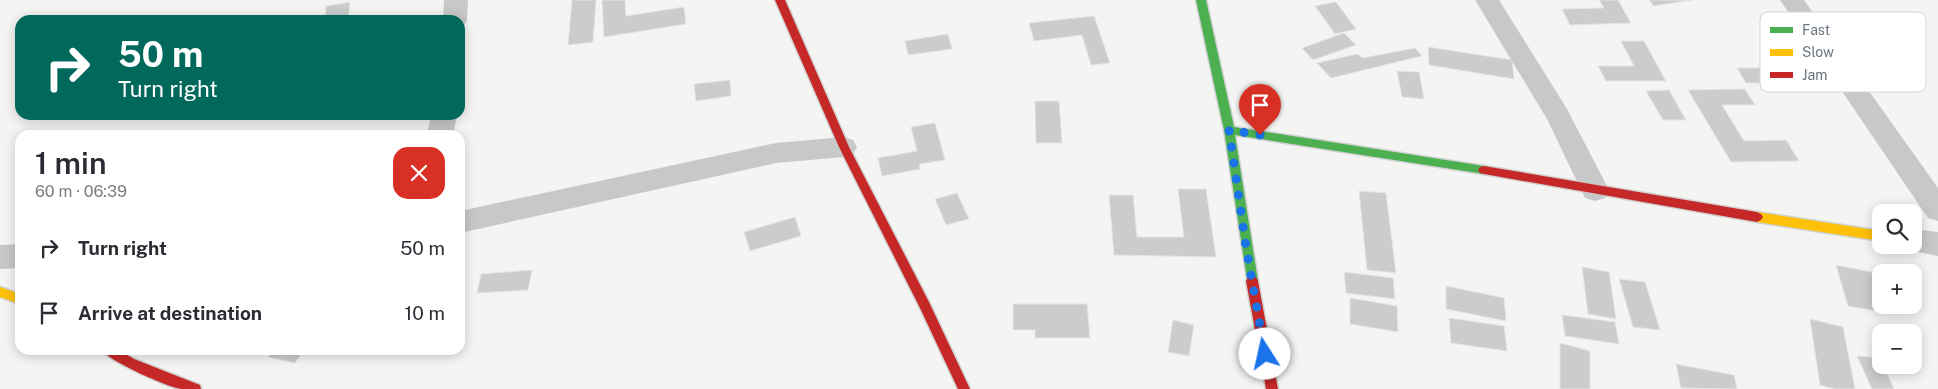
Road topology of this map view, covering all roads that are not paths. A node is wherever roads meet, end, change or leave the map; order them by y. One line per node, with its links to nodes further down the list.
1 (456, 0): 7 (street)
2 (780, 0): 10 (street)
3 (1201, 0): 9 (street)
4 (1487, 0): 11 (street)
5 (1792, 0): 6 (street)
6 (1800, 12)
7 (455, 15)
8 (1856, 92): 12 (street)
9 (1229, 130): 11 (street); 24 (street)
10 (844, 147): 13 (street); 23 (street)
11 (1596, 190): 14 (street)
12 (1938, 210)
13 (465, 221)
14 (1872, 235)
15 (1922, 241): 16 (street)
16 (1938, 244)
17 (15, 256): 18 (street)
18 (0, 257)
19 (0, 292): 20 (street)
20 (15, 297)
21 (116, 355): 22 (street)
22 (195, 389)
23 (964, 389)
24 (1272, 389)

